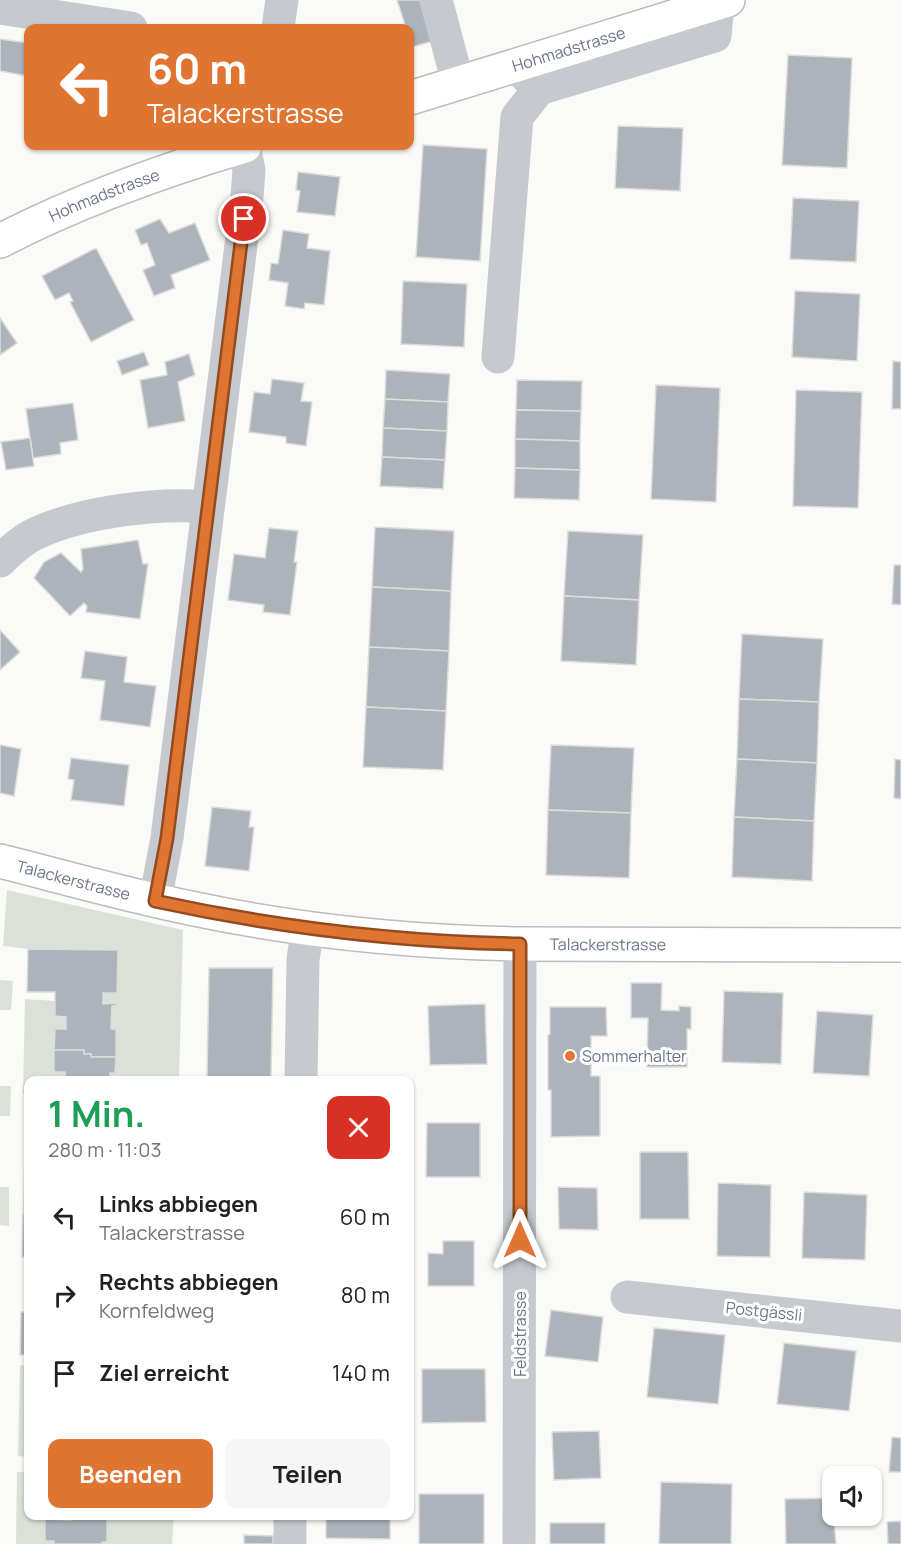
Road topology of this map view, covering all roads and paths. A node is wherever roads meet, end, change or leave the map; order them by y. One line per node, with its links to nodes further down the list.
1 (282, 0): 6 (street)
2 (436, 0): 8 (street)
3 (723, 2): 7 (main road, Hohmadstrasse); 9 (street)
4 (0, 9): 5 (street)
5 (103, 24)
6 (279, 24)
7 (515, 66): 8 (main road, Hohmadstrasse); 9 (street)
8 (458, 83): 10 (main road, Hohmadstrasse)
9 (540, 89): 14 (street)
10 (414, 97)
11 (231, 150): 13 (main road, Hohmadstrasse)
12 (245, 150): 15 (street)
13 (0, 241)
14 (498, 357)
15 (208, 507): 16 (street); 18 (street)
16 (0, 561)
17 (0, 861): 18 (main road, Talackerstrasse)
18 (155, 901): 19 (main road, Talackerstrasse)
19 (308, 928): 20 (main road, Talackerstrasse); 22 (street)
20 (520, 944): 21 (main road, Talackerstrasse); 27 (street, Feldstrasse)
21 (901, 945)
22 (301, 1076)
23 (627, 1297): 24 (street, Postgässli)
24 (901, 1326)
25 (290, 1520): 26 (street)
26 (290, 1544)
27 (519, 1544)

